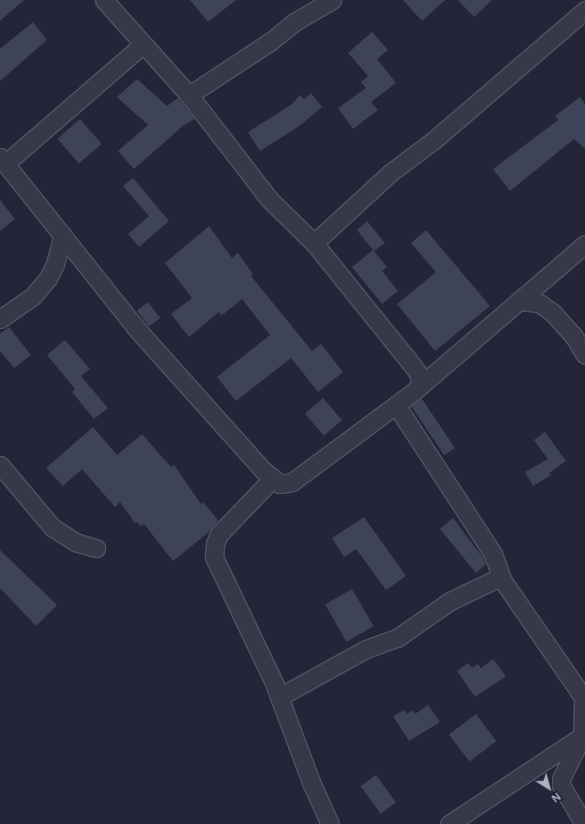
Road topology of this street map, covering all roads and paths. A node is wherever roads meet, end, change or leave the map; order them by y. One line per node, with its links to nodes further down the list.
1 (104, 0): 4 (street)
2 (332, 0): 5 (street)
3 (585, 10): 8 (street)
4 (142, 45): 5 (street); 6 (street)
5 (189, 95): 8 (street)
6 (3, 160): 7 (street)
7 (63, 235): 11 (street); 16 (street)
8 (314, 243): 13 (street)
9 (585, 244): 10 (street)
10 (519, 301): 12 (street); 13 (street)
11 (0, 319)
12 (585, 355)
13 (419, 384): 14 (street)
14 (396, 405): 16 (street); 18 (street)
15 (0, 465): 17 (street)
16 (272, 479): 19 (street)
17 (96, 548)
18 (503, 581): 19 (street); 20 (street)
19 (279, 697): 21 (street)
20 (583, 736): 22 (street); 23 (street)
21 (330, 824)
22 (449, 824)
23 (584, 824)

